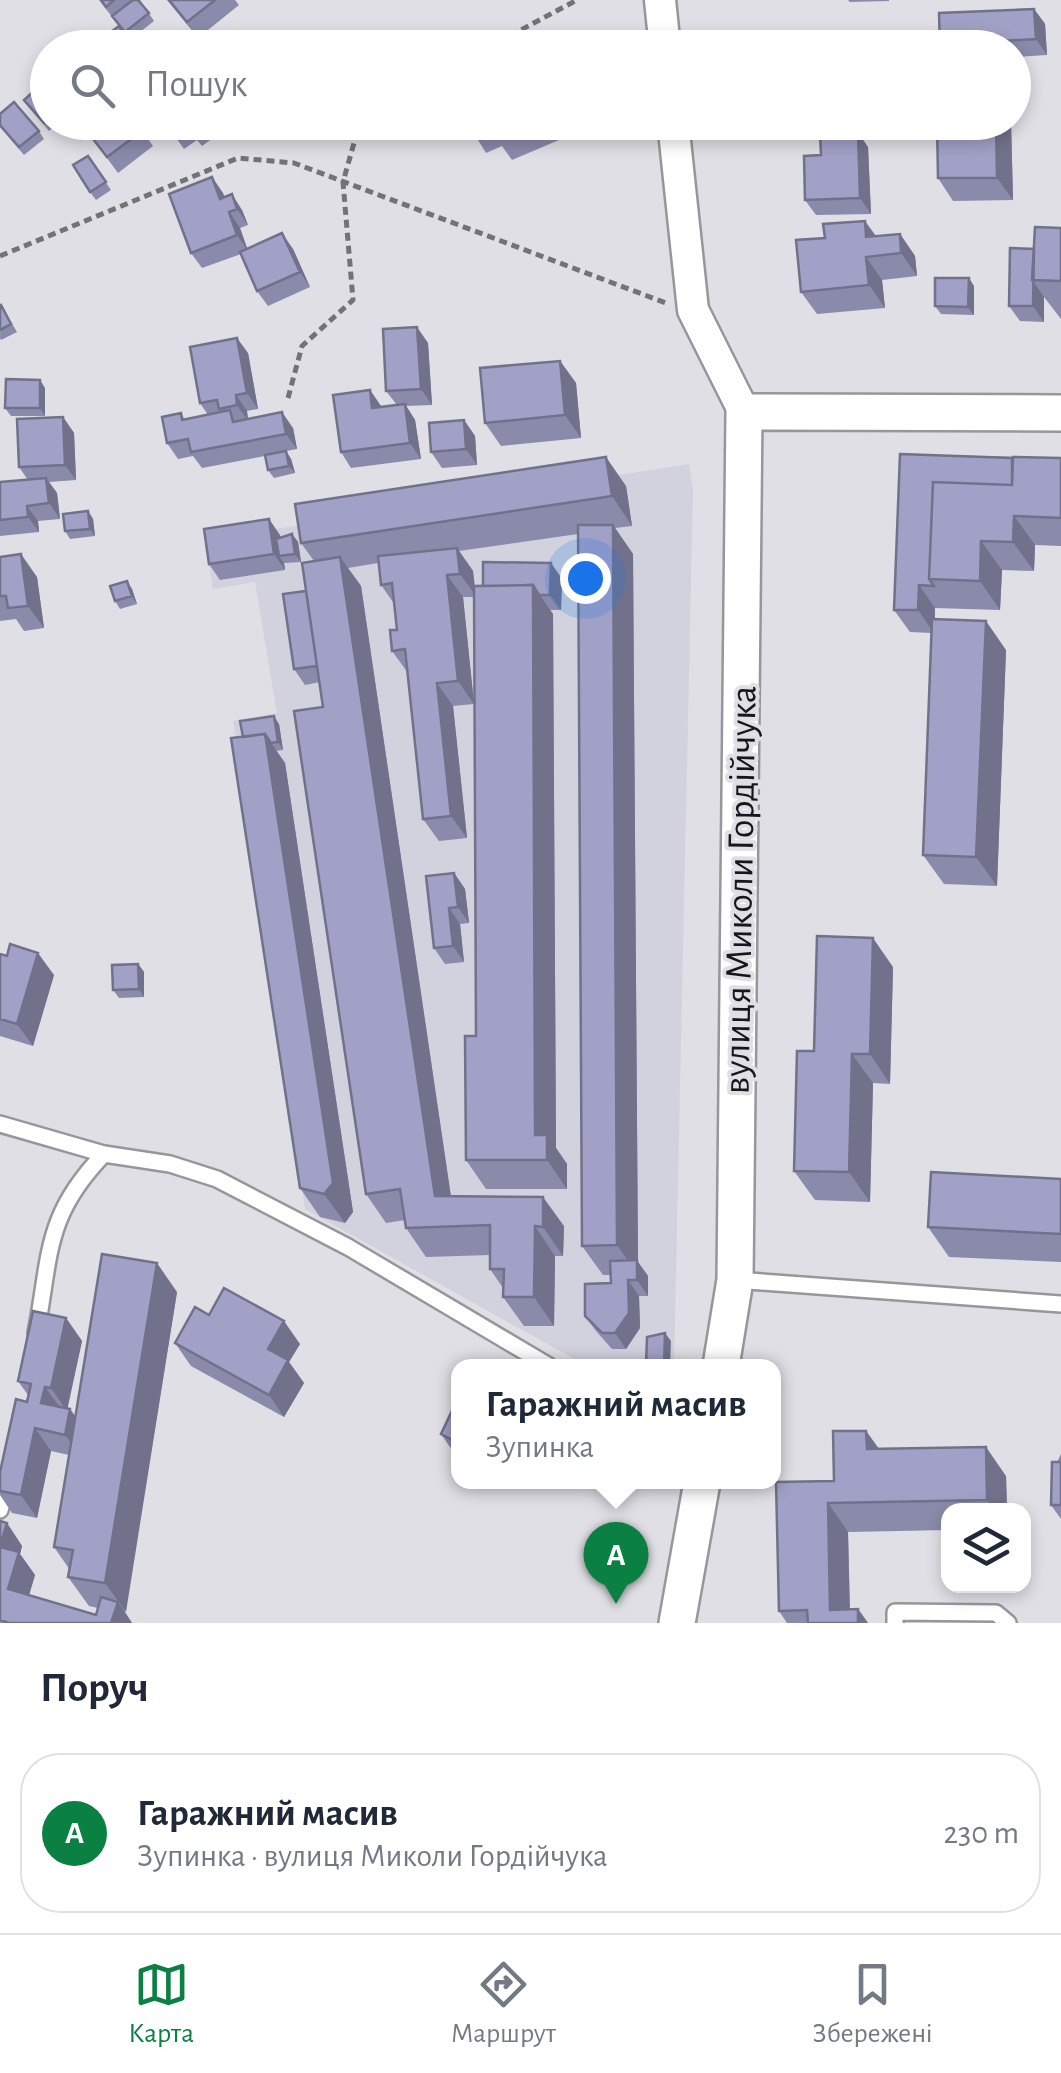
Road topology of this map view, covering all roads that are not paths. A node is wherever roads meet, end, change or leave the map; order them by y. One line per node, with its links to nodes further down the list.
1 (660, 0): 2 (street)
2 (663, 30)
3 (675, 140): 4 (street)
4 (744, 412): 5 (street); 8 (street, вулиця Миколи Гордійчука)
5 (1061, 413)
6 (0, 1124): 7 (lane)
7 (104, 1154): 10 (lane); 11 (lane)
8 (735, 1280): 9 (lane); 12 (street, вулиця Миколи Гордійчука)
9 (1061, 1304)
10 (32, 1359)
11 (537, 1359)
12 (722, 1359)
13 (11, 1466): 15 (lane)
14 (701, 1489): 16 (street)
15 (0, 1510)
16 (676, 1623)
17 (895, 1623): 18 (lane)
18 (1008, 1623)

